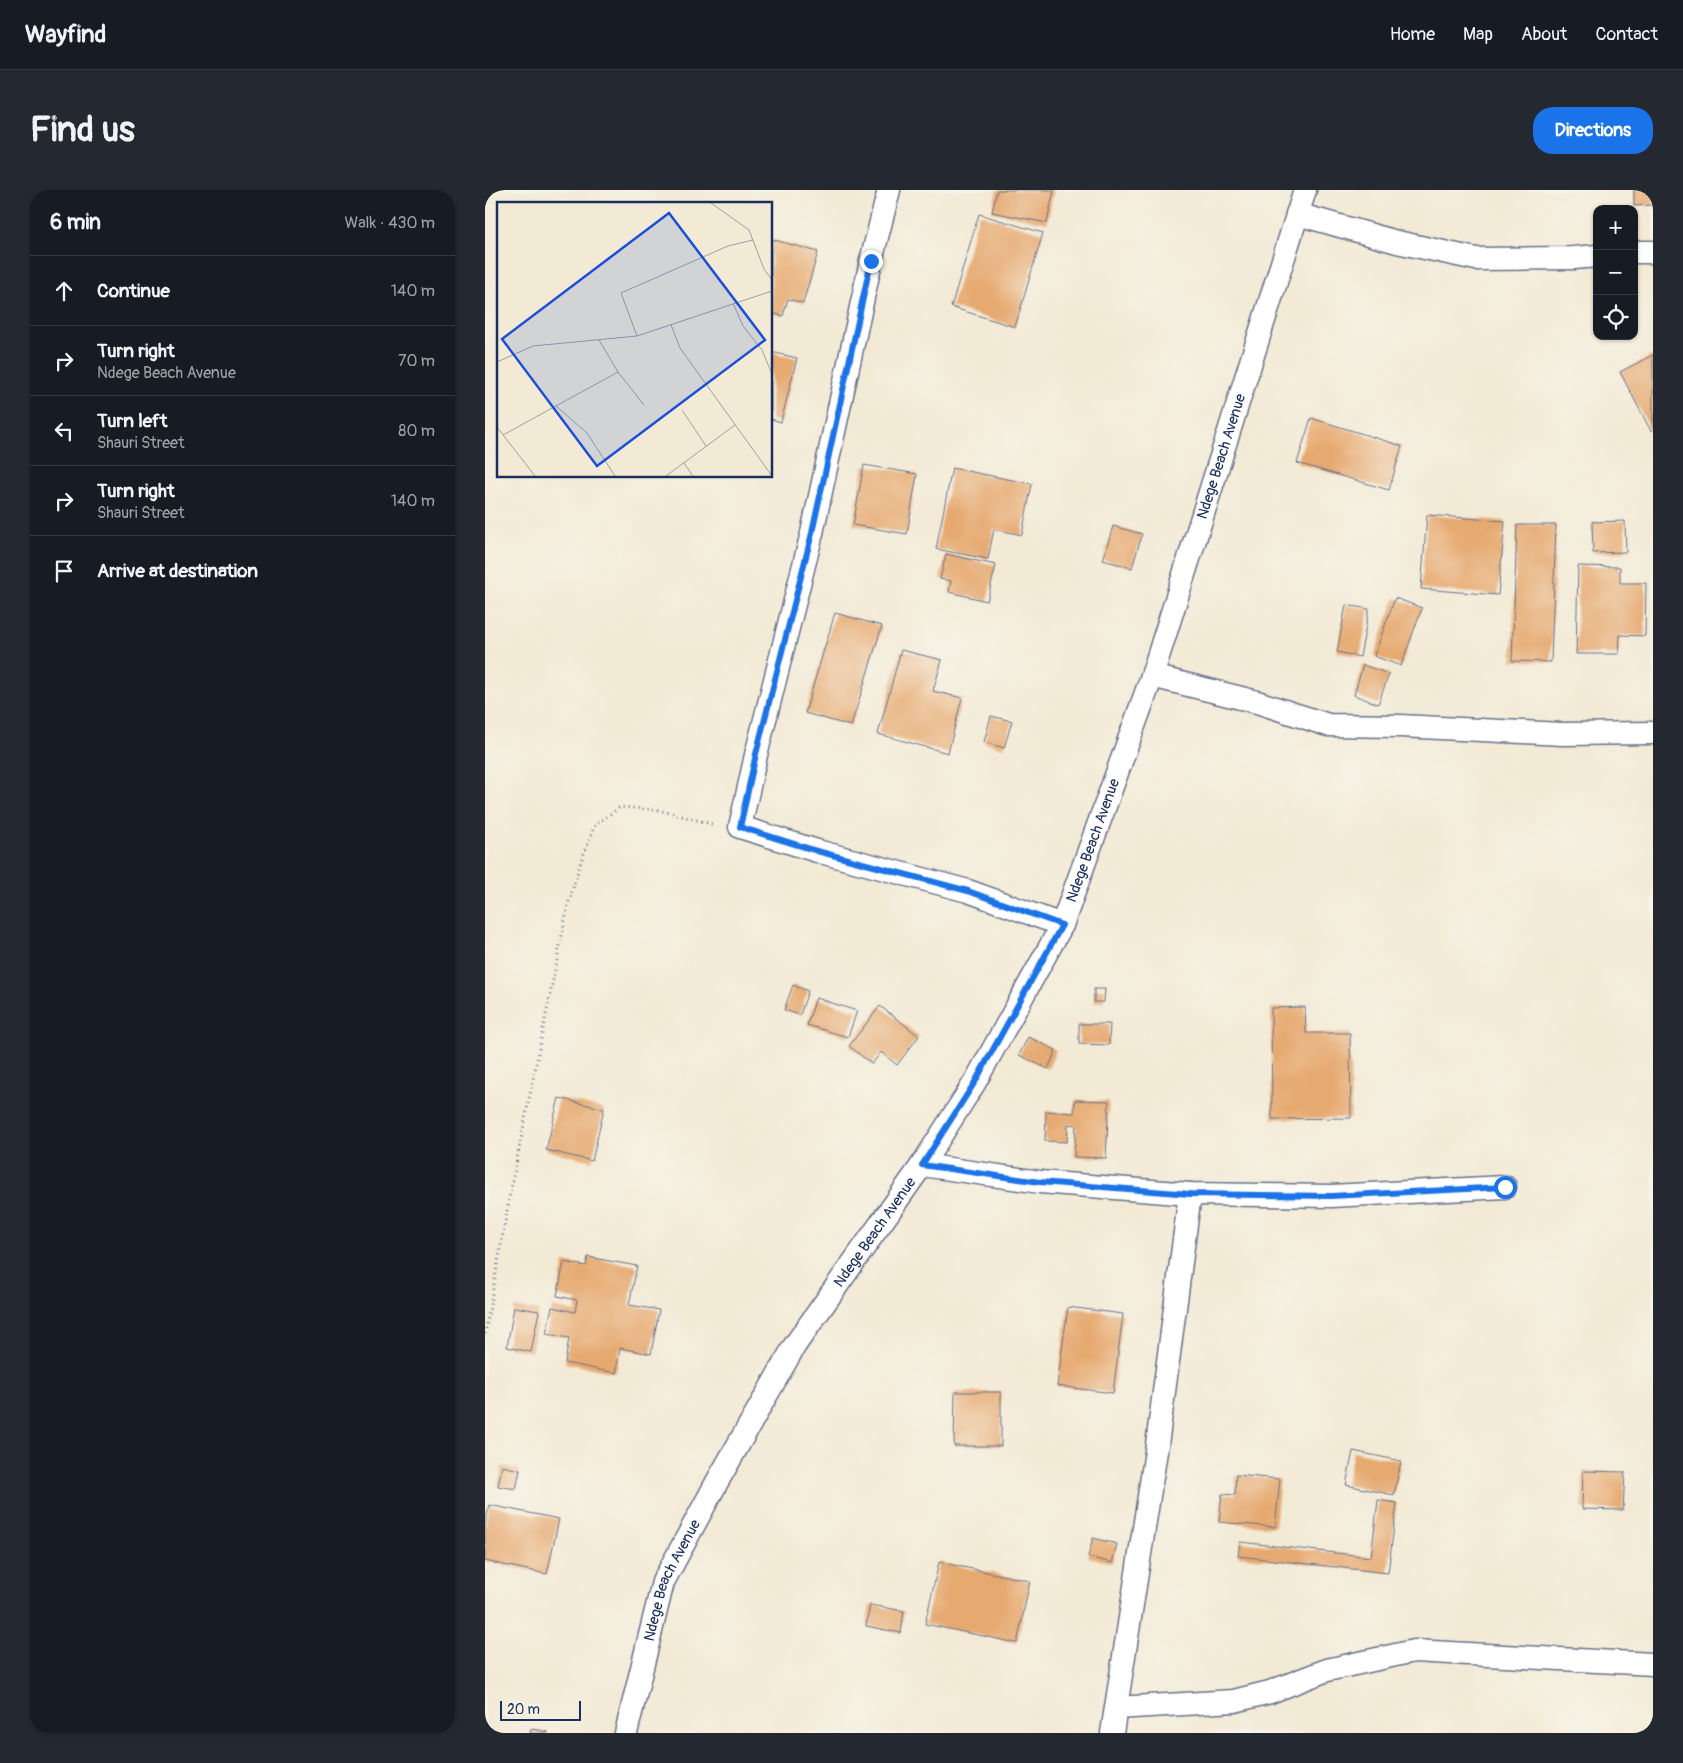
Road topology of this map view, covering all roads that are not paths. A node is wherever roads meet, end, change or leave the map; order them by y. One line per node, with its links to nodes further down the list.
1 (889, 190): 9 (street)
2 (1305, 190): 3 (street, Ndege Beach Avenue)
3 (1297, 214): 6 (street); 7 (street, Ndege Beach Avenue)
4 (1638, 252): 5 (street)
5 (1653, 252)
6 (1593, 256)
7 (1152, 676): 8 (street); 9 (street, Ndege Beach Avenue)
8 (1653, 733)
9 (1062, 925): 10 (street, Ndege Beach Avenue)
10 (922, 1165): 12 (street); 15 (street, Ndege Beach Avenue)
11 (1505, 1187): 12 (street)
12 (1190, 1194): 14 (street)
13 (1653, 1664): 14 (street)
14 (1115, 1708): 16 (street)
15 (626, 1733)
16 (1112, 1733)

